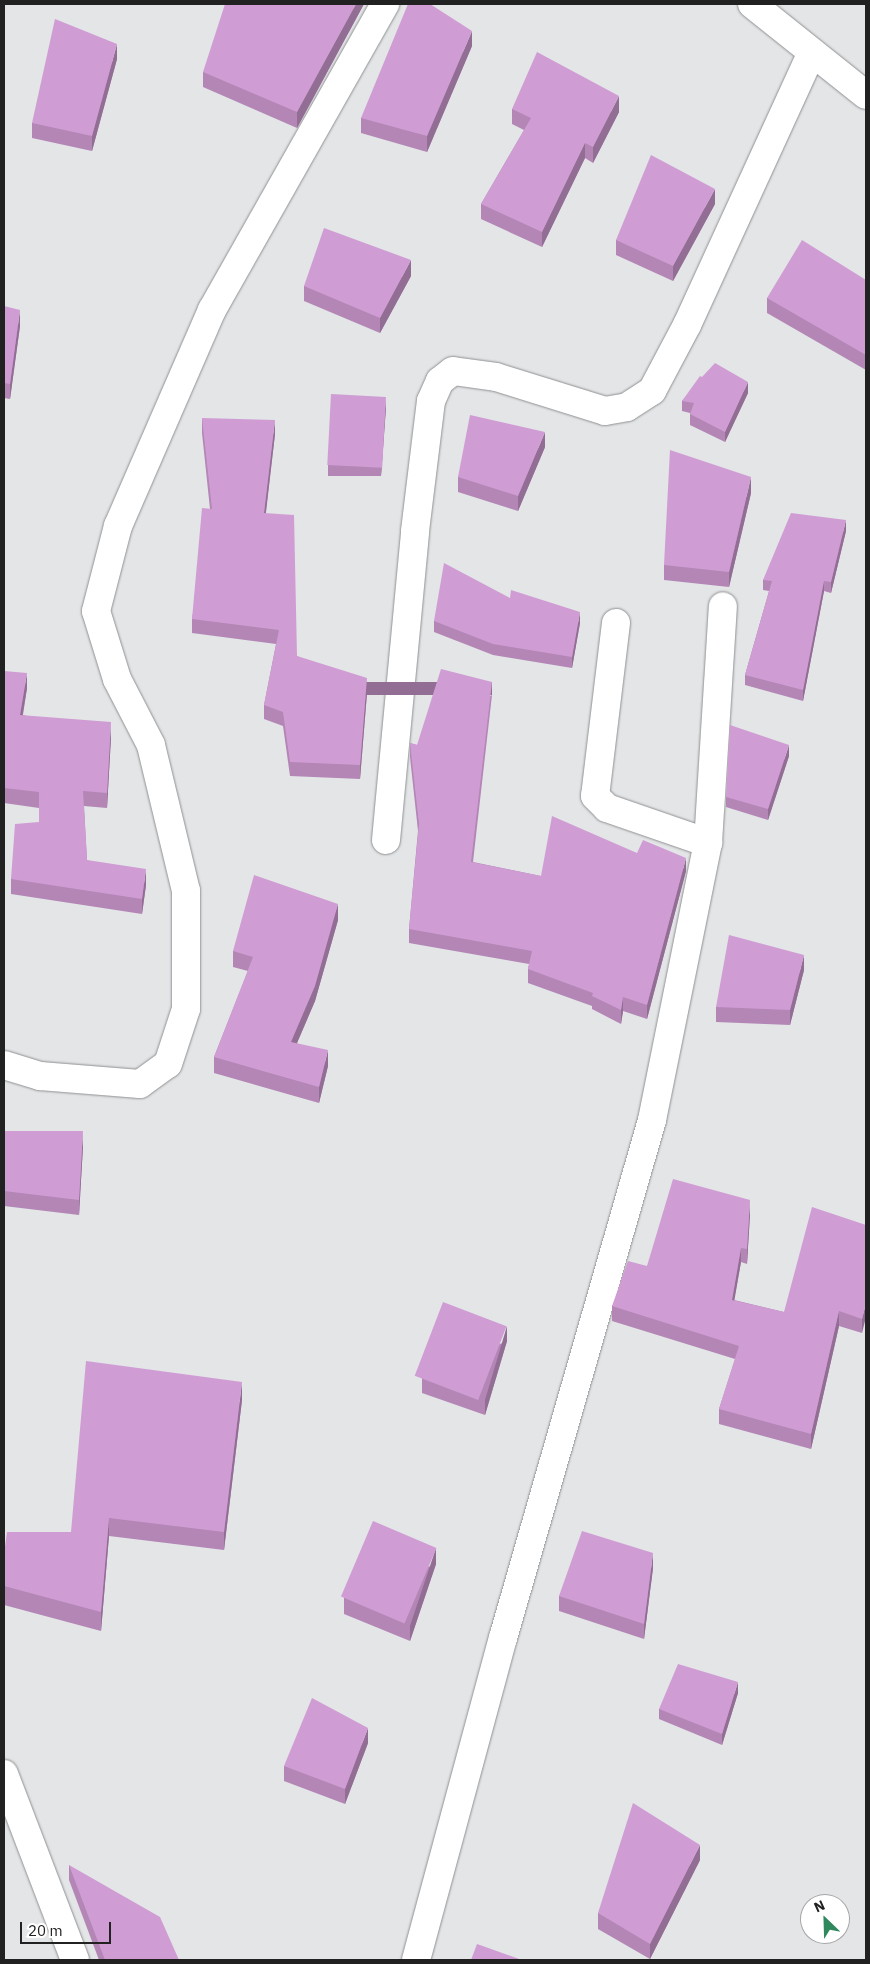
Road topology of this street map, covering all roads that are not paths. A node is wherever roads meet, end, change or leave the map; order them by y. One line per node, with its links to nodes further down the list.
1 (385, 4): 9 (street)
2 (752, 4): 3 (street)
3 (812, 52): 4 (street); 7 (street)
4 (866, 94)
5 (723, 606): 8 (street)
6 (616, 623): 8 (street)
7 (386, 840)
8 (708, 843): 12 (street)
9 (4, 1065)
10 (4, 1774): 11 (street)
11 (75, 1960)
12 (416, 1960)

